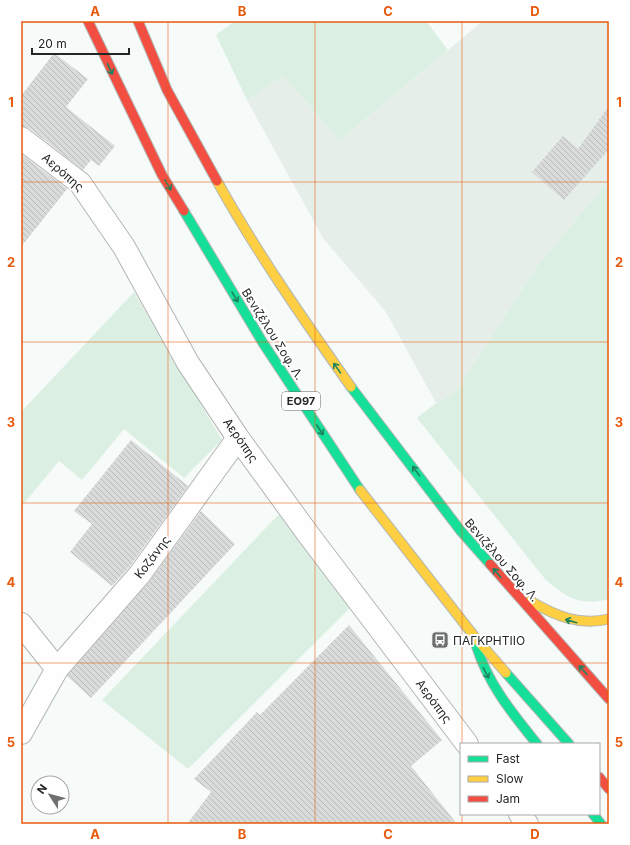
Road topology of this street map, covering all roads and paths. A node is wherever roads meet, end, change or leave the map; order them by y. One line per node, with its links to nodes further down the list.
1 (88, 21): 8 (main road, Βενιζέλου Σοφ. Λ. / ΕΟ97, one-way to 8)
2 (138, 21): 5 (main road, Βενιζέλου Σοφ. Λ., one-way to 2)
3 (21, 138): 4 (street, Αερόπης)
4 (238, 438): 9 (street, Κοζάνης); 12 (street, Αερόπης)
5 (512, 590): 6 (main road, one-way to 5); 10 (main road, Βενιζέλου Σοφ. Λ., one-way to 5)
6 (609, 619)
7 (21, 624): 9 (street)
8 (474, 636): 13 (main road, one-way to 13); 14 (main road, Βενιζέλου Σοφ. Λ. / ΕΟ97)
9 (57, 669): 11 (street, Κοζάνης)
10 (609, 699)
11 (21, 733)
12 (466, 743)
13 (536, 743)
14 (568, 743)
15 (600, 779): 16 (main road)
16 (609, 789)
17 (521, 815): 19 (street)
18 (594, 815): 20 (main road)
19 (527, 824)
20 (601, 824)

